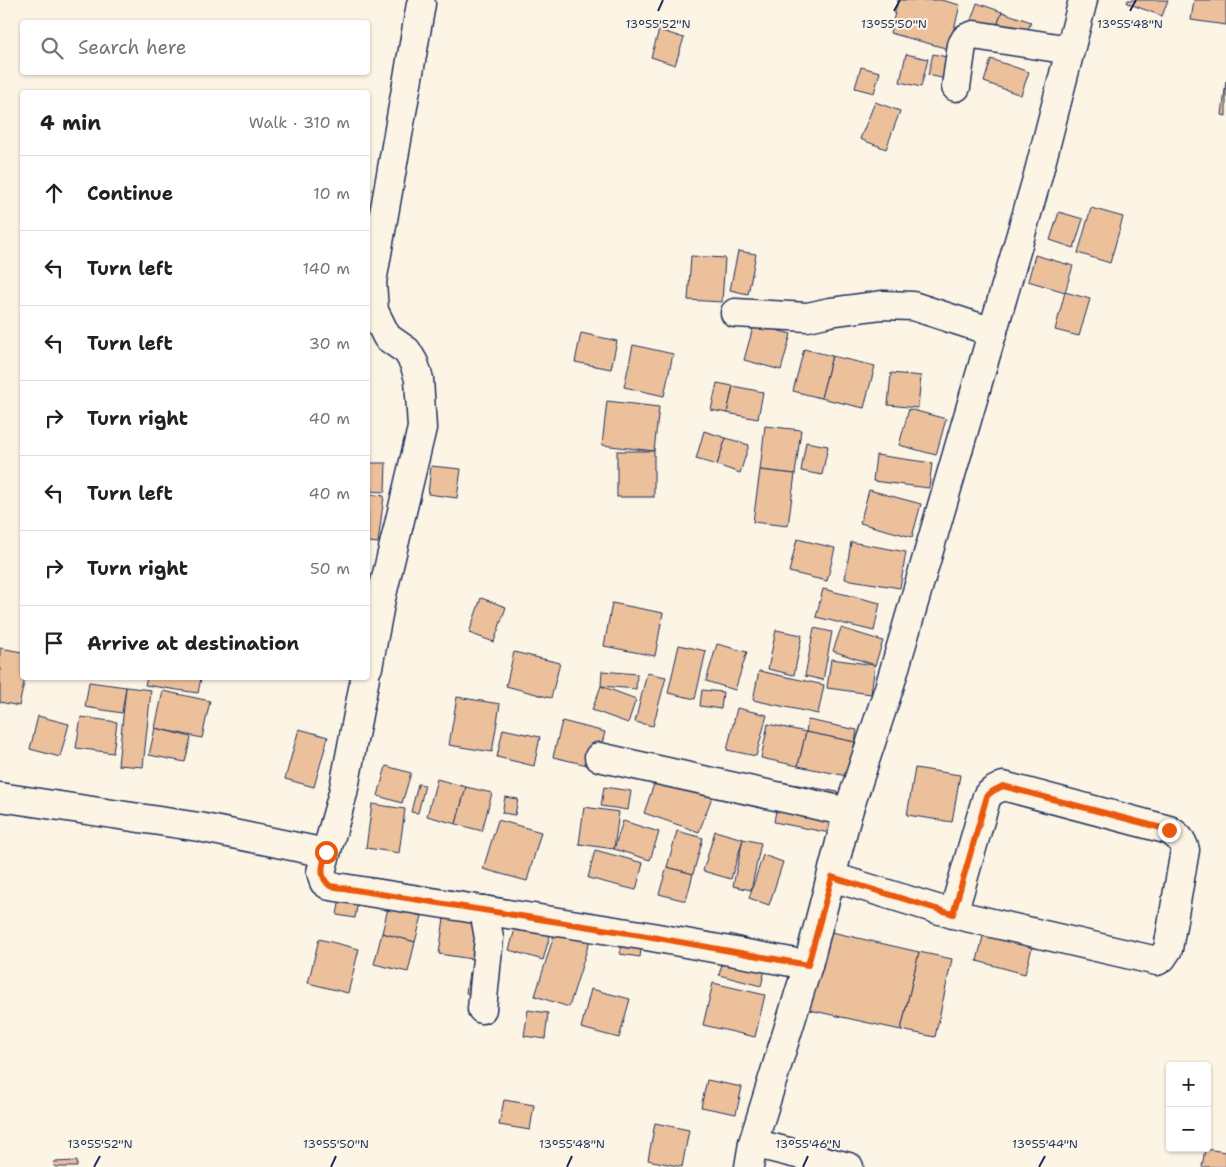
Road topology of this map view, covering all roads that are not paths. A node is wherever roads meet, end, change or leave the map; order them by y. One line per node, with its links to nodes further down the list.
1 (1083, 0): 3 (street)
2 (421, 4): 7 (street)
3 (1070, 50): 4 (street); 6 (street)
4 (956, 87)
5 (735, 313): 6 (street)
6 (993, 332): 11 (street)
7 (370, 657)
8 (365, 680): 12 (street)
9 (599, 757): 11 (street)
10 (0, 797): 12 (street)
11 (848, 812): 13 (street)
12 (326, 852): 14 (street)
13 (832, 877): 15 (street); 16 (street)
14 (484, 910): 16 (street); 17 (street)
15 (953, 914): 15 (street)
16 (808, 965): 18 (street)
17 (482, 1009)
18 (751, 1155): 19 (street)
19 (849, 1167)

